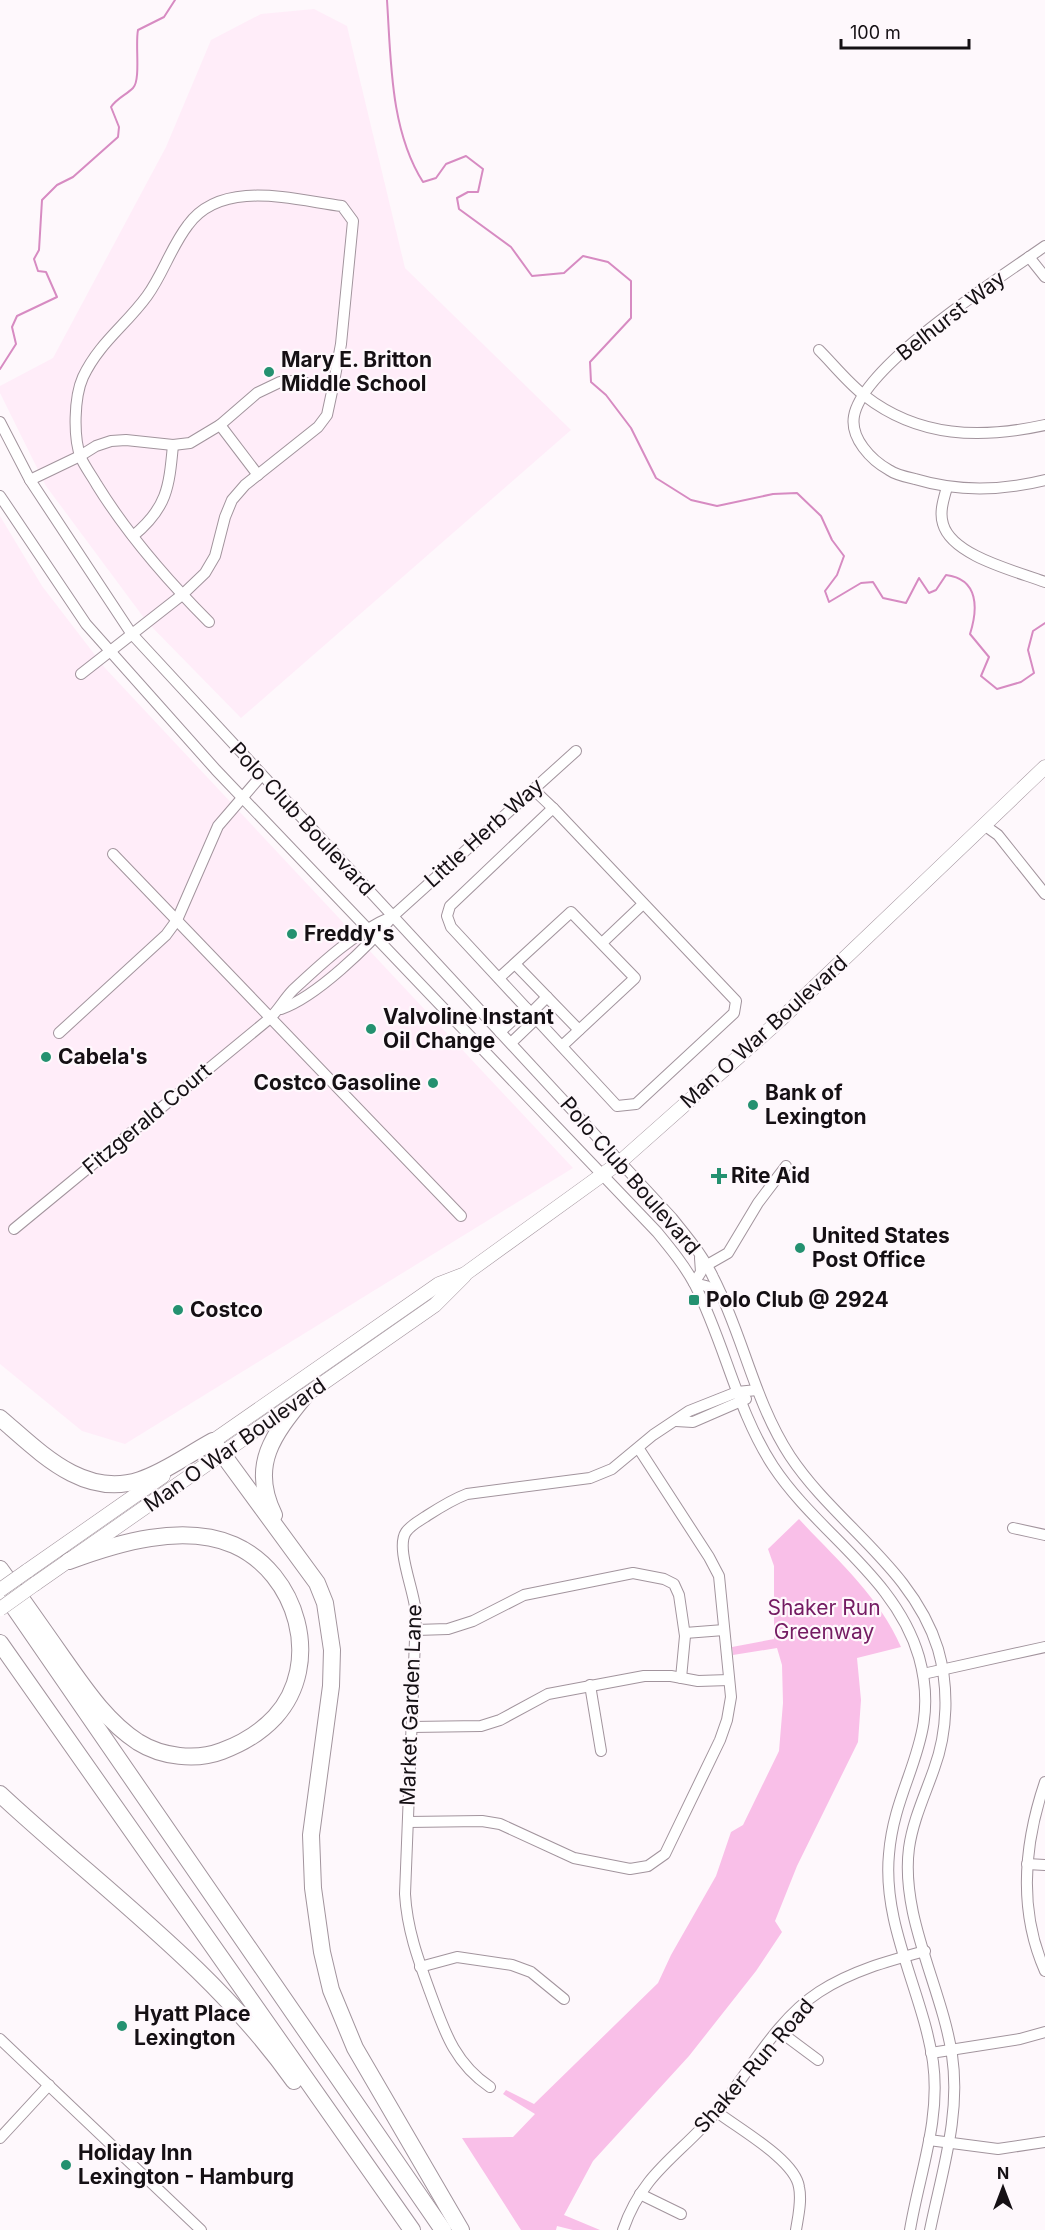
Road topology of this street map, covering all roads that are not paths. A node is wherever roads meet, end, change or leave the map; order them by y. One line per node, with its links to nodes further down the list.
1 (1045, 246): 2 (street, Belhurst Way)
2 (1029, 257): 3 (street); 6 (street, Belhurst Way)
3 (1045, 277)
4 (819, 350): 6 (street)
5 (333, 387): 8 (street); 11 (street); 12 (street)
6 (864, 395): 9 (street); 15 (street, Belhurst Way)
7 (0, 422): 13 (street, Polo Club Boulevard)
8 (220, 425): 10 (street); 12 (street)
9 (1045, 425)
10 (173, 445): 11 (street); 17 (street)
11 (80, 456): 13 (street); 17 (street)
12 (258, 475): 19 (street)
13 (30, 480): 21 (street, Polo Club Boulevard)
14 (1045, 480): 15 (street, Belhurst Way)
15 (947, 487): 18 (street)
16 (0, 496): 22 (street, Polo Club Boulevard)
17 (133, 536): 19 (street)
18 (1045, 582)
19 (182, 595): 20 (street); 21 (street)
20 (209, 622)
21 (132, 633): 22 (street); 26 (street, Polo Club Boulevard)
22 (110, 651): 23 (street); 28 (street, Polo Club Boulevard)
23 (81, 674)
24 (576, 751): 27 (street, Little Herb Way)
25 (1045, 767): 30 (main road, Man O War Boulevard)
26 (261, 776): 28 (street); 34 (street, Polo Club Boulevard)
27 (533, 789): 29 (street); 34 (street, Little Herb Way)
28 (241, 796): 35 (street); 36 (street, Polo Club Boulevard)
29 (553, 808): 33 (street); 40 (street)
30 (984, 825): 32 (street); 50 (main road, Man O War Boulevard)
31 (113, 854): 35 (street)
32 (1045, 894)
33 (643, 904): 38 (street); 49 (street)
34 (393, 916): 36 (street, Fitzgerald Court); 37 (street, Fitzgerald Court); 46 (street, Polo Club Boulevard)
35 (177, 920): 44 (street); 47 (street)
36 (366, 928): 37 (street, Polo Club Boulevard); 42 (street, Fitzgerald Court)
37 (376, 938): 42 (street, Fitzgerald Court); 52 (street, Polo Club Boulevard)
38 (602, 943): 39 (street); 45 (street)
39 (515, 964): 40 (street); 41 (street)
40 (499, 978): 43 (street)
41 (547, 997): 43 (street); 45 (street)
42 (281, 1009): 44 (street, Fitzgerald Court)
43 (531, 1013): 46 (street); 48 (street); 49 (street)
44 (269, 1019): 53 (street); 54 (street, Fitzgerald Court)
45 (579, 1030): 49 (street)
46 (500, 1032): 48 (street, Polo Club Boulevard)
47 (59, 1034)
48 (510, 1043): 50 (street, Polo Club Boulevard)
49 (562, 1046)
50 (620, 1162): 52 (main road, Man O War Boulevard); 55 (street, Polo Club Boulevard)
51 (786, 1166): 56 (street)
52 (603, 1176): 57 (main road, Man O War Boulevard); 58 (street, Polo Club Boulevard)
53 (461, 1216)
54 (15, 1229)
55 (700, 1254): 56 (street, Polo Club Boulevard); 58 (street)
56 (707, 1265): 59 (street, Polo Club Boulevard)
57 (465, 1274): 62 (main road, Man O War Boulevard); 66 (main road, Man O War Boulevard)
58 (694, 1284): 59 (street); 61 (street, Polo Club Boulevard)
59 (721, 1294): 60 (street, Polo Club Boulevard)
60 (757, 1390): 61 (street, Market Garden Lane); 63 (street, Market Garden Lane); 80 (street, Polo Club Boulevard)
61 (737, 1392): 63 (street, Polo Club Boulevard); 65 (street, Market Garden Lane)
62 (304, 1397): 66 (main road, Man O War Boulevard); 70 (highway)
63 (741, 1403): 65 (street, Market Garden Lane); 81 (street, Polo Club Boulevard)
64 (0, 1418): 66 (highway)
65 (676, 1421): 67 (street, Market Garden Lane)
66 (218, 1447): 70 (highway); 71 (main road, Man O War Boulevard); 73 (main road, Man O War Boulevard, bridge)
67 (639, 1449): 75 (street, Market Garden Lane); 76 (street)
68 (1013, 1528): 69 (street)
69 (1045, 1535)
70 (294, 1552): 117 (highway)
71 (69, 1561): 72 (highway); 74 (main road, Man O War Boulevard, bridge)
72 (0, 1569)
73 (0, 1588): 116 (highway)
74 (0, 1609)
75 (416, 1630): 77 (street); 85 (street, Market Garden Lane)
76 (724, 1630): 77 (street); 83 (street)
77 (685, 1633): 82 (street)
78 (0, 1642): 115 (highway)
79 (1045, 1647): 80 (street)
80 (942, 1670): 81 (street); 94 (street, Polo Club Boulevard)
81 (923, 1674): 95 (street, Polo Club Boulevard)
82 (681, 1678): 83 (street); 84 (street)
83 (729, 1680): 90 (street)
84 (590, 1685): 85 (street); 86 (street)
85 (412, 1726): 90 (street, Market Garden Lane)
86 (601, 1751)
87 (1045, 1782): 92 (street)
88 (0, 1794): 91 (highway)
89 (0, 1799): 91 (highway)
90 (408, 1822): 96 (street, Market Garden Lane)
91 (41, 1832): 115 (highway)
92 (1027, 1864): 93 (street); 97 (street)
93 (1045, 1865)
94 (925, 1951): 95 (street, Shaker Run Road); 102 (street, Polo Club Boulevard)
95 (905, 1956): 99 (street, Shaker Run Road); 103 (street, Polo Club Boulevard)
96 (420, 1967): 98 (street); 106 (street, Market Garden Lane)
97 (1045, 1971)
98 (564, 1999)
99 (779, 2031): 104 (street); 107 (street, Shaker Run Road)
100 (1045, 2032): 102 (street)
101 (0, 2039): 105 (street)
102 (951, 2050): 103 (street); 111 (street, Polo Club Boulevard)
103 (931, 2053): 109 (street, Polo Club Boulevard)
104 (818, 2060)
105 (49, 2085): 108 (street); 114 (street)
106 (490, 2086)
107 (717, 2112): 112 (street, Shaker Run Road); 119 (street)
108 (0, 2138)
109 (929, 2140): 111 (street); 120 (street, Polo Club Boulevard)
110 (1045, 2142): 111 (street)
111 (949, 2144): 121 (street, Polo Club Boulevard)
112 (640, 2194): 113 (street); 118 (street, Shaker Run Road)
113 (681, 2214)
114 (201, 2230)
115 (412, 2230)
116 (443, 2230)
117 (461, 2230)
118 (623, 2230)
119 (796, 2230)
120 (910, 2230)
121 (930, 2230)

